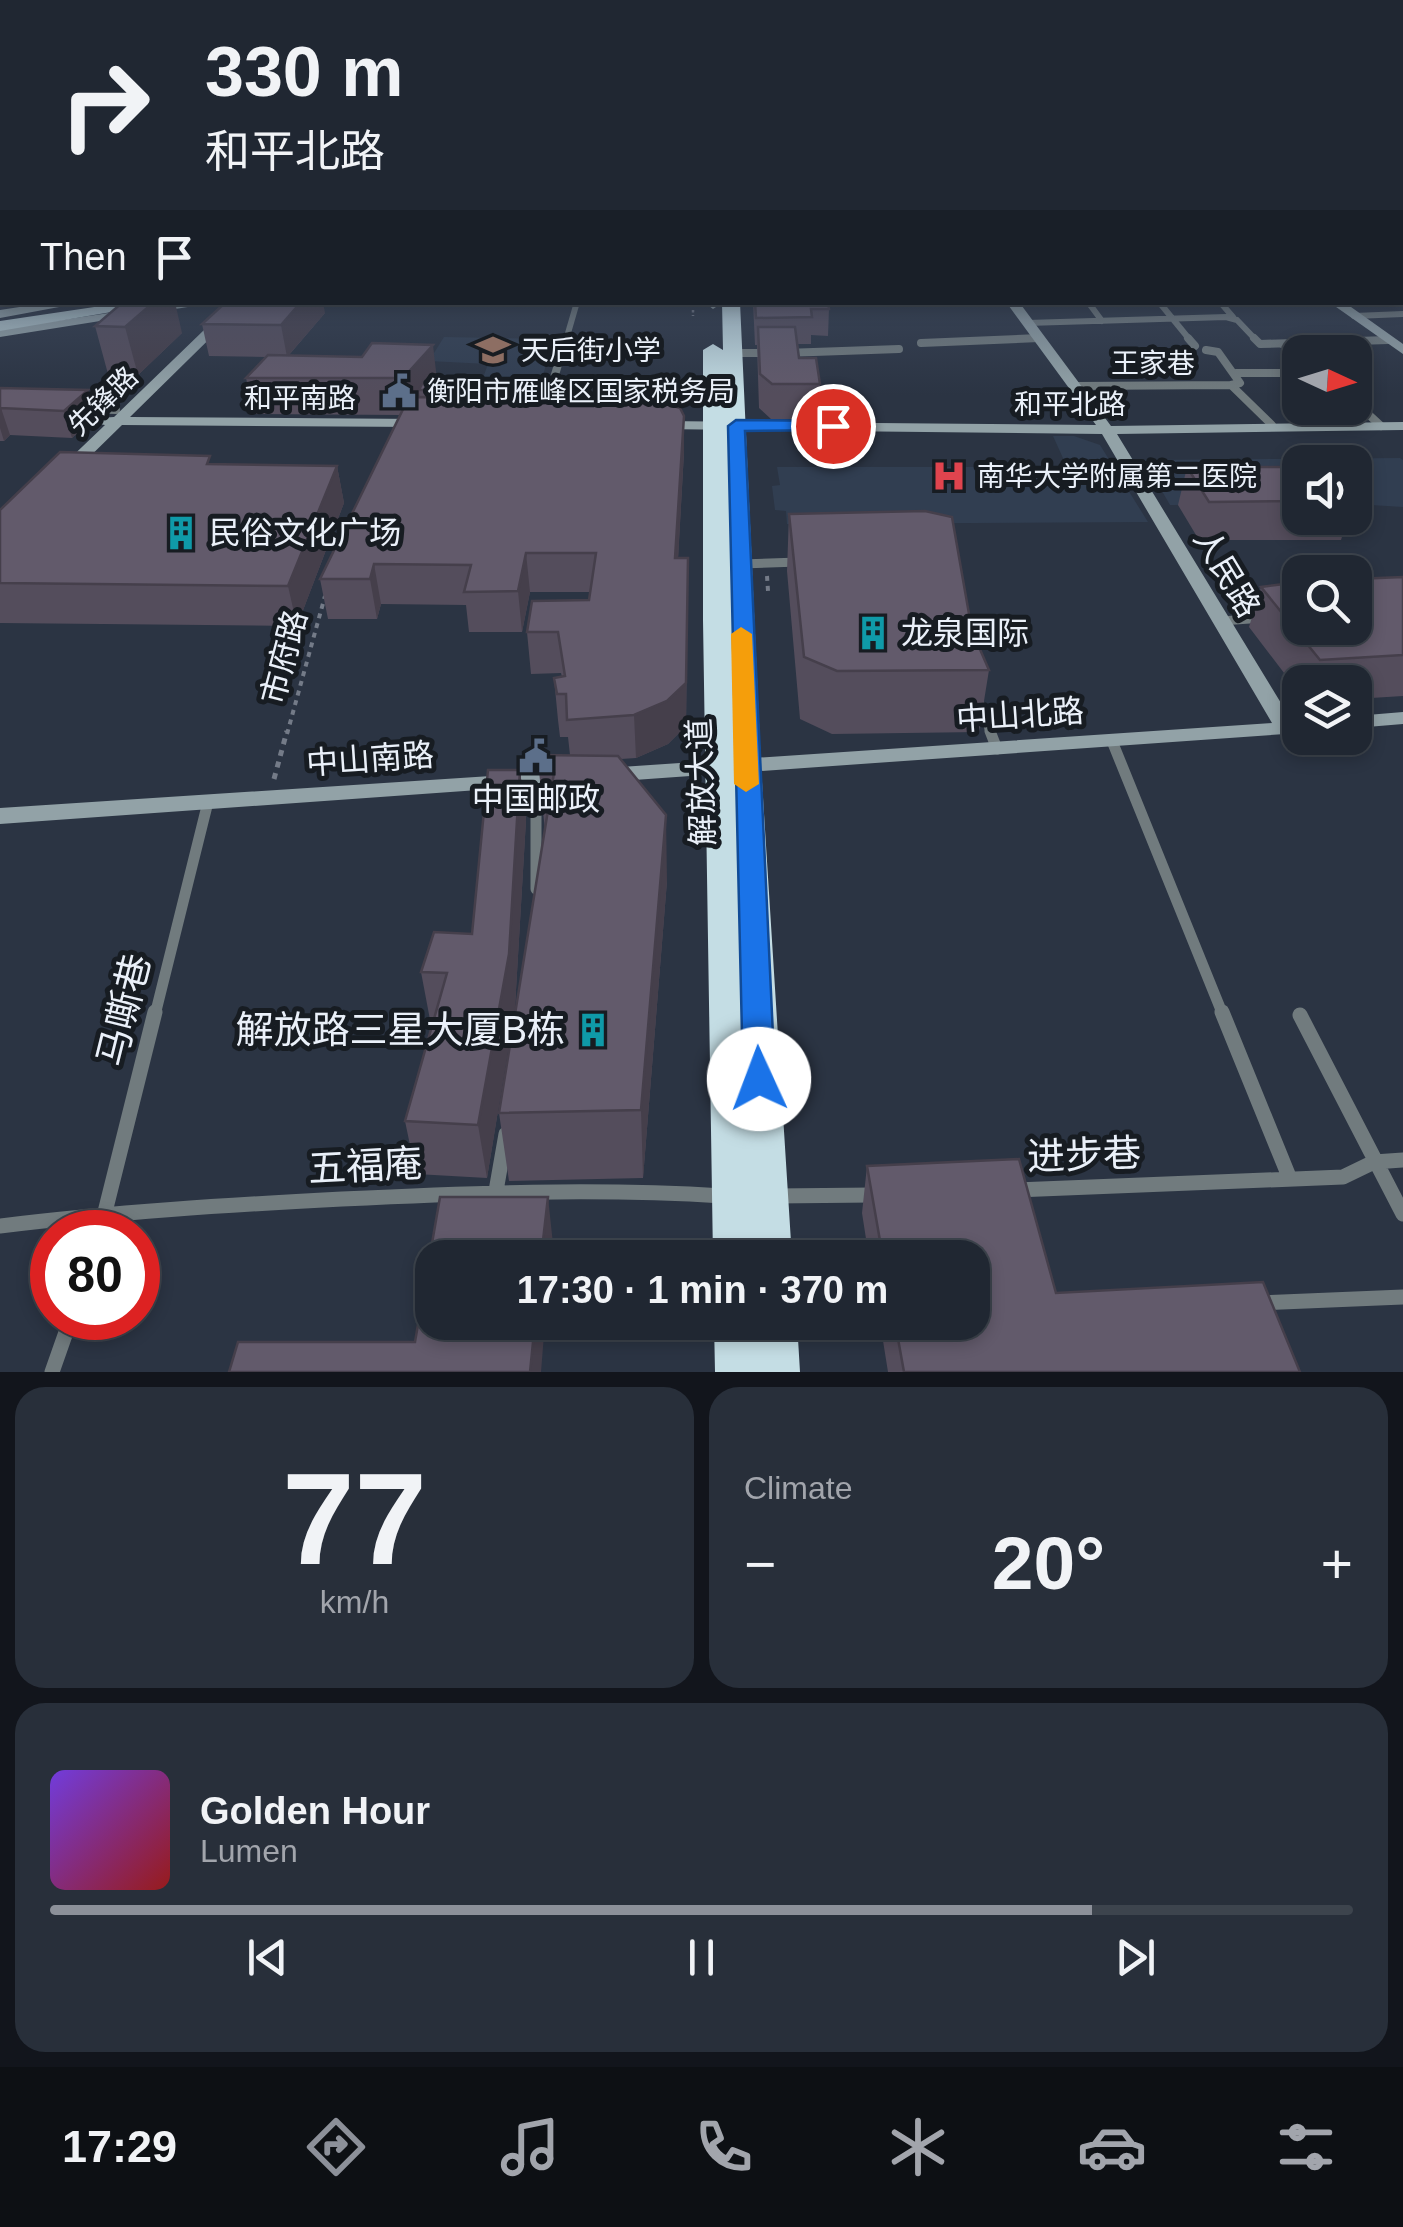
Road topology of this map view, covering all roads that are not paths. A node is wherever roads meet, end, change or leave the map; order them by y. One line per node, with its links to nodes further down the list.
1 (69, 305): 19 (street)
2 (104, 305): 19 (main road)
3 (140, 305): 19 (main road)
4 (183, 305): 19 (street)
5 (227, 305): 36 (street, 先锋路)
6 (238, 305): 36 (street, 先锋路)
7 (576, 305): 39 (lane)
8 (1014, 305): 20 (street, 人民路)
9 (1090, 305): 18 (lane)
10 (1161, 305): 17 (lane, 王家巷)
11 (1223, 305): 16 (lane)
12 (1339, 305): 15 (street)
13 (709, 306): 30 (highway, 解放大道); 42 (highway, 解放大道)
14 (1403, 314): 15 (lane)
15 (1354, 316): 22 (street)
16 (1234, 317): 17 (lane); 25 (lane)
17 (1172, 318): 18 (lane); 26 (lane, 王家巷)
18 (1102, 320): 20 (lane)
19 (0, 323)
20 (1028, 323): 21 (street, 人民路)
21 (1039, 338): 24 (lane); 34 (street, 人民路)
22 (1388, 340): 23 (lane); 29 (street)
23 (1372, 341)
24 (921, 343)
25 (1282, 344)
26 (1195, 346)
27 (899, 348): 30 (lane)
28 (1206, 350): 31 (lane, 王家巷)
29 (1403, 350)
30 (734, 353): 42 (highway, 解放大道)
31 (1236, 373): 32 (lane); 33 (lane, 王家巷)
32 (1282, 373)
33 (1230, 385): 34 (lane, 王家巷); 43 (lane, 王家巷)
34 (1076, 386): 46 (street, 人民路)
35 (77, 408): 36 (lane)
36 (112, 418): 38 (street, 和平南路); 47 (street, 先锋路)
37 (1372, 418): 44 (lane)
38 (438, 423)
39 (540, 423): 40 (street)
40 (560, 424)
41 (637, 424): 42 (street)
42 (725, 425): 46 (street, 和平北路); 49 (highway, 解放大道); 59 (highway, 解放大道)
43 (1272, 425): 44 (street, 和平北路); 46 (street, 和平北路)
44 (1381, 426): 45 (street, 和平北路)
45 (1403, 426)
46 (1107, 430): 51 (street, 人民路)
47 (52, 477)
48 (809, 562): 49 (lane)
49 (740, 564): 59 (highway, 解放大道)
50 (1280, 618): 51 (lane)
51 (1221, 621): 53 (street, 人民路)
52 (976, 693): 58 (lane)
53 (1282, 712)
54 (1403, 718): 55 (street)
55 (1372, 721)
56 (1282, 729): 57 (street, 中山北路)
57 (1112, 741): 58 (street, 中山北路); 68 (lane)
58 (996, 749): 59 (street, 中山北路)
59 (733, 767): 60 (street, 中山南路); 72 (highway, 解放大道)
60 (536, 780): 61 (street, 中山南路); 63 (lane)
61 (208, 802): 62 (street, 中山南路); 73 (lane, 马嘶巷)
62 (0, 816)
63 (535, 904)
64 (1300, 1015): 67 (lane)
65 (510, 1113): 70 (lane)
66 (1403, 1160): 67 (lane, 进步巷)
67 (1374, 1162): 68 (lane, 进步巷); 75 (lane)
68 (1290, 1179): 69 (lane, 进步巷)
69 (1004, 1190)
70 (496, 1192): 72 (lane, 五福庵); 74 (lane, 五福庵)
71 (886, 1194): 72 (lane)
72 (749, 1196): 78 (highway, 解放大道); 79 (highway, 解放大道)
73 (107, 1210)
74 (127, 1210)
75 (1403, 1214)
76 (30, 1222): 77 (lane, 五福庵)
77 (0, 1226)
78 (740, 1240)
79 (762, 1240)
80 (1403, 1297): 81 (lane)
81 (1249, 1304)
82 (63, 1340): 85 (lane)
83 (740, 1340): 86 (highway)
84 (773, 1340): 87 (highway)
85 (52, 1372)
86 (741, 1372)
87 (774, 1372)

